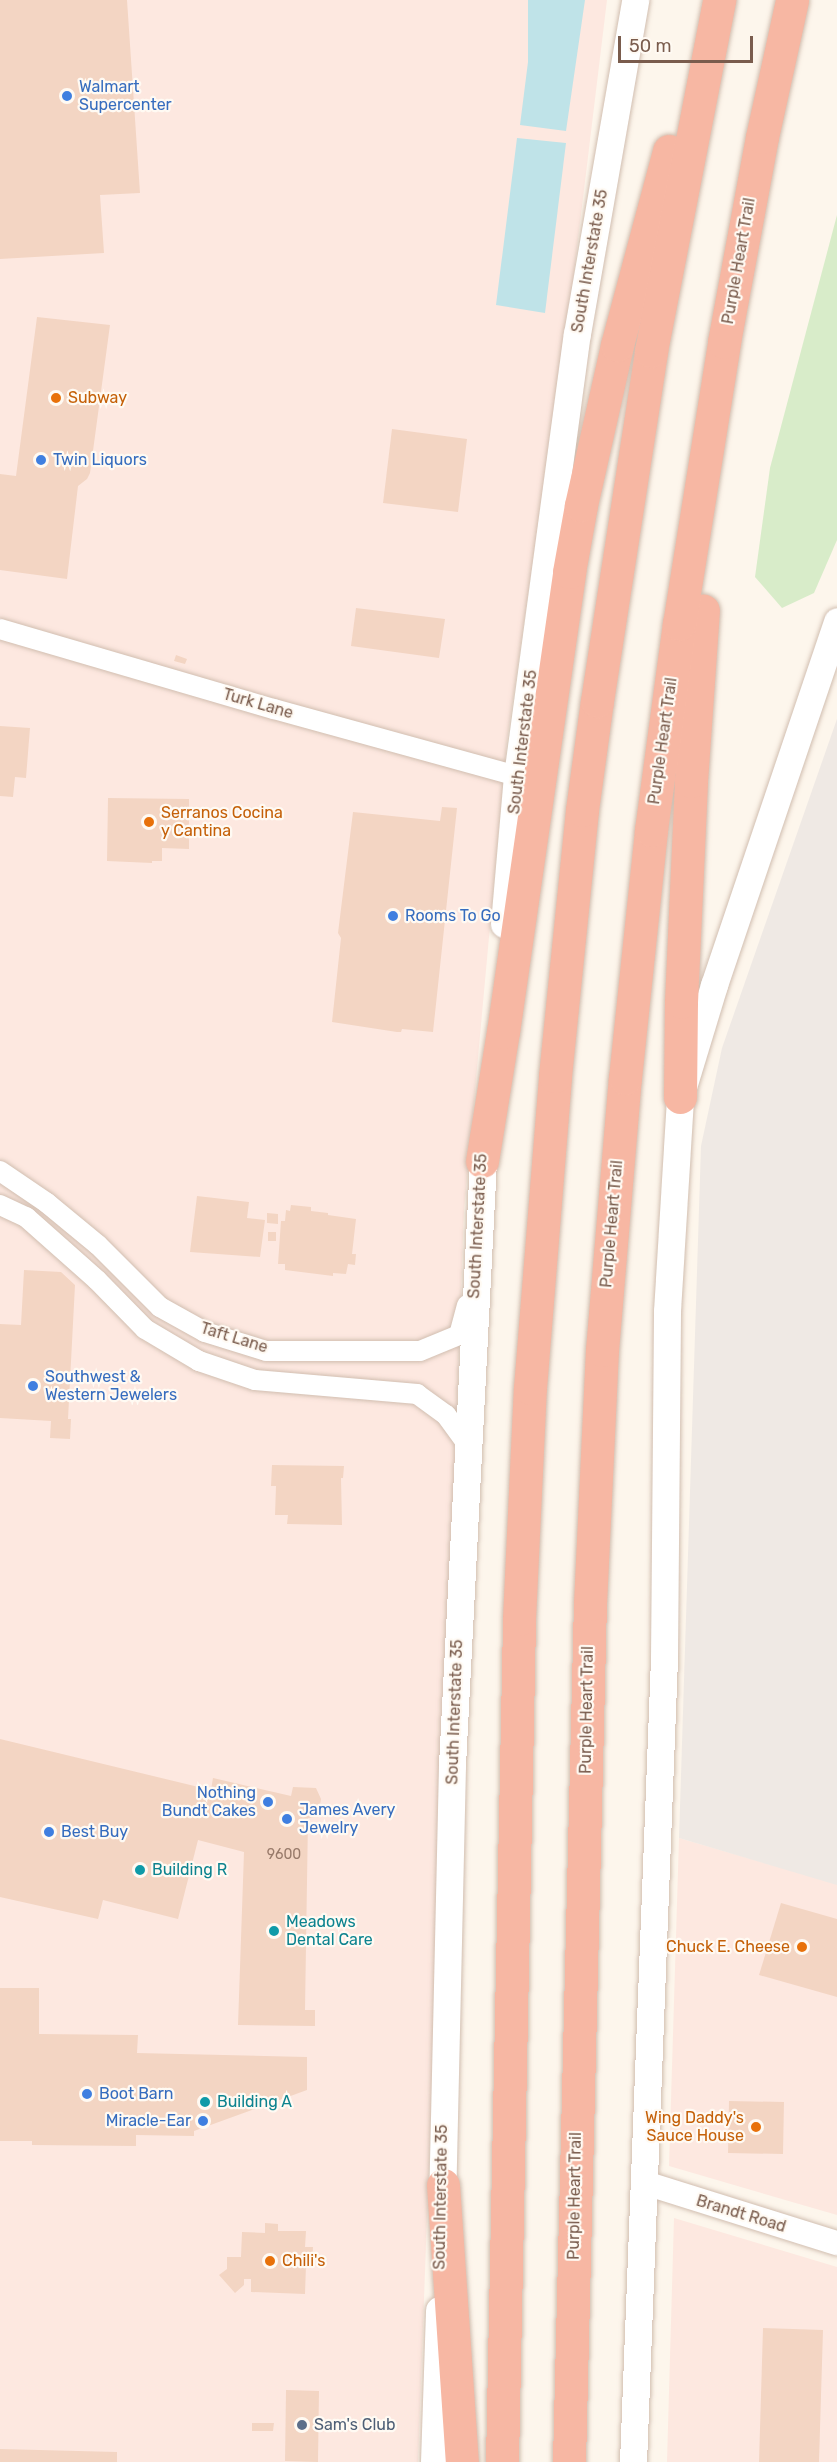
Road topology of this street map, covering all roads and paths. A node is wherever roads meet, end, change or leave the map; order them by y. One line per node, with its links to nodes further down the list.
1 (635, 0): 8 (main road, South Interstate 35)
2 (713, 0): 10 (highway)
3 (719, 0): 20 (highway)
4 (792, 0): 5 (highway, Purple Heart Trail)
5 (724, 342): 9 (highway); 21 (highway, Purple Heart Trail)
6 (837, 621): 9 (main road)
7 (0, 629): 8 (street, Turk Lane)
8 (517, 776): 10 (main road, South Interstate 35)
9 (680, 1097): 15 (main road)
10 (482, 1161): 13 (main road, South Interstate 35)
11 (0, 1171): 13 (street, Taft Lane)
12 (0, 1205): 14 (street, Taft Lane)
13 (475, 1276): 14 (main road, South Interstate 35)
14 (467, 1444): 16 (main road, South Interstate 35)
15 (645, 2183): 17 (street, Brandt Road); 22 (main road)
16 (442, 2185): 18 (main road, South Interstate 35); 19 (highway)
17 (837, 2243)
18 (434, 2462)
19 (462, 2462)
20 (502, 2462)
21 (569, 2462)
22 (633, 2462)

